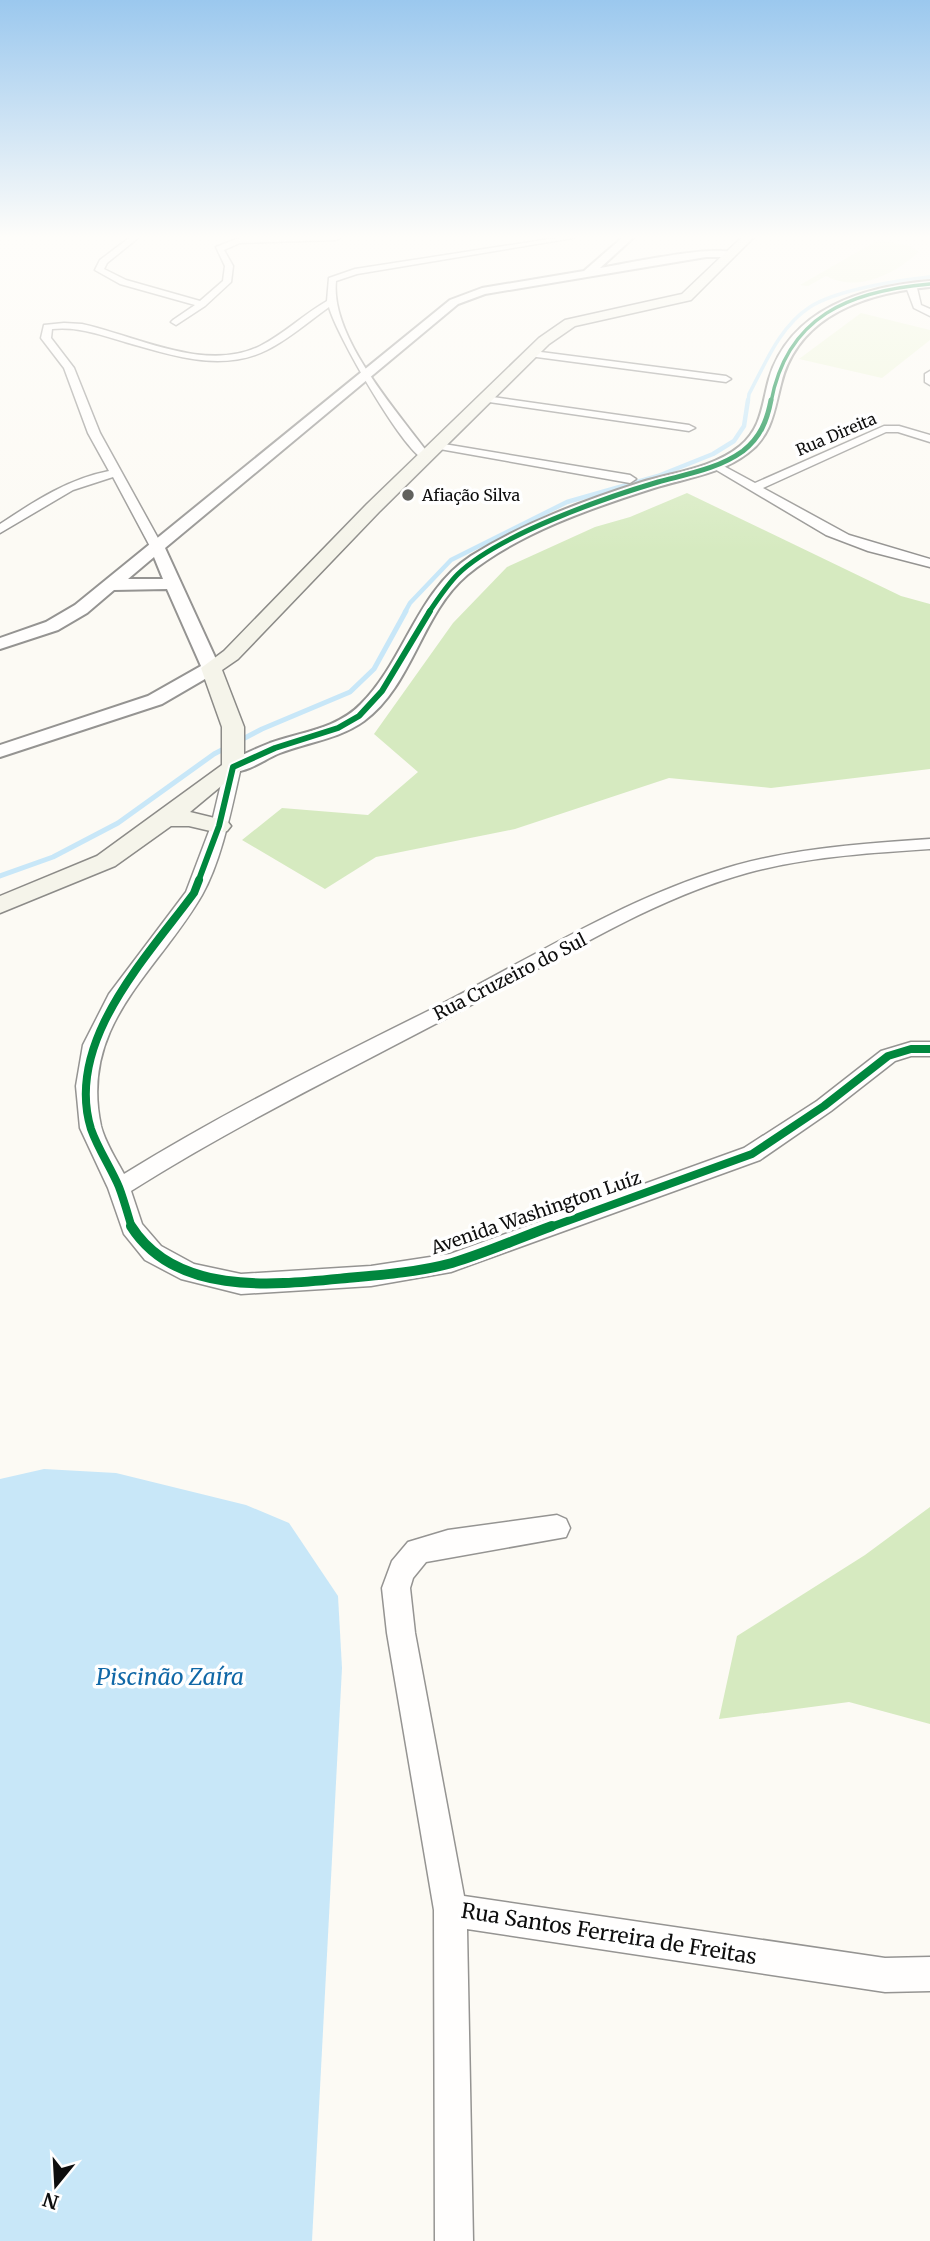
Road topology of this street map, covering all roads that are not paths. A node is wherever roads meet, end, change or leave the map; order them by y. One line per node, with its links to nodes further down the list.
1 (50, 343): 20 (street)
2 (140, 343): 3 (street)
3 (271, 343)
4 (349, 343): 10 (street)
5 (405, 343): 10 (street)
6 (544, 343): 8 (main road)
7 (793, 343): 19 (street)
8 (533, 354): 11 (street); 13 (main road)
9 (930, 374): 12 (street)
10 (365, 375): 14 (street); 23 (street)
11 (726, 379)
12 (930, 382)
13 (486, 399): 15 (street); 17 (main road)
14 (401, 427): 17 (street); 18 (street)
15 (689, 428)
16 (930, 439): 22 (street, Rua Direita)
17 (442, 442): 18 (main road); 21 (street)
18 (425, 457): 32 (main road)
19 (714, 465): 22 (street); 33 (street)
20 (116, 473): 24 (street); 25 (street)
21 (630, 479)
22 (757, 486): 27 (street)
23 (189, 522): 24 (street); 26 (street)
24 (148, 529): 26 (street)
25 (0, 530)
26 (158, 549): 28 (street); 30 (street)
27 (930, 563)
28 (165, 565): 29 (street); 30 (street)
29 (173, 584): 30 (street); 32 (street)
30 (111, 587): 31 (street)
31 (0, 644)
32 (211, 668): 33 (main road); 34 (street)
33 (233, 747): 35 (main road); 36 (street, Avenida Washington Luíz)
34 (0, 751)
35 (166, 820): 36 (main road); 38 (main road)
36 (219, 826): 40 (street, Avenida Washington Luíz)
37 (930, 844): 40 (street, Rua Cruzeiro do Sul)
38 (0, 905)
39 (930, 1049): 40 (street, Avenida Washington Luíz)
40 (119, 1188)
41 (557, 1528): 42 (street)
42 (450, 1910): 43 (street, Rua Santos Ferreira de Freitas); 44 (street, Rua Santos Ferreira de Freitas)
43 (930, 1974)
44 (454, 2241)

